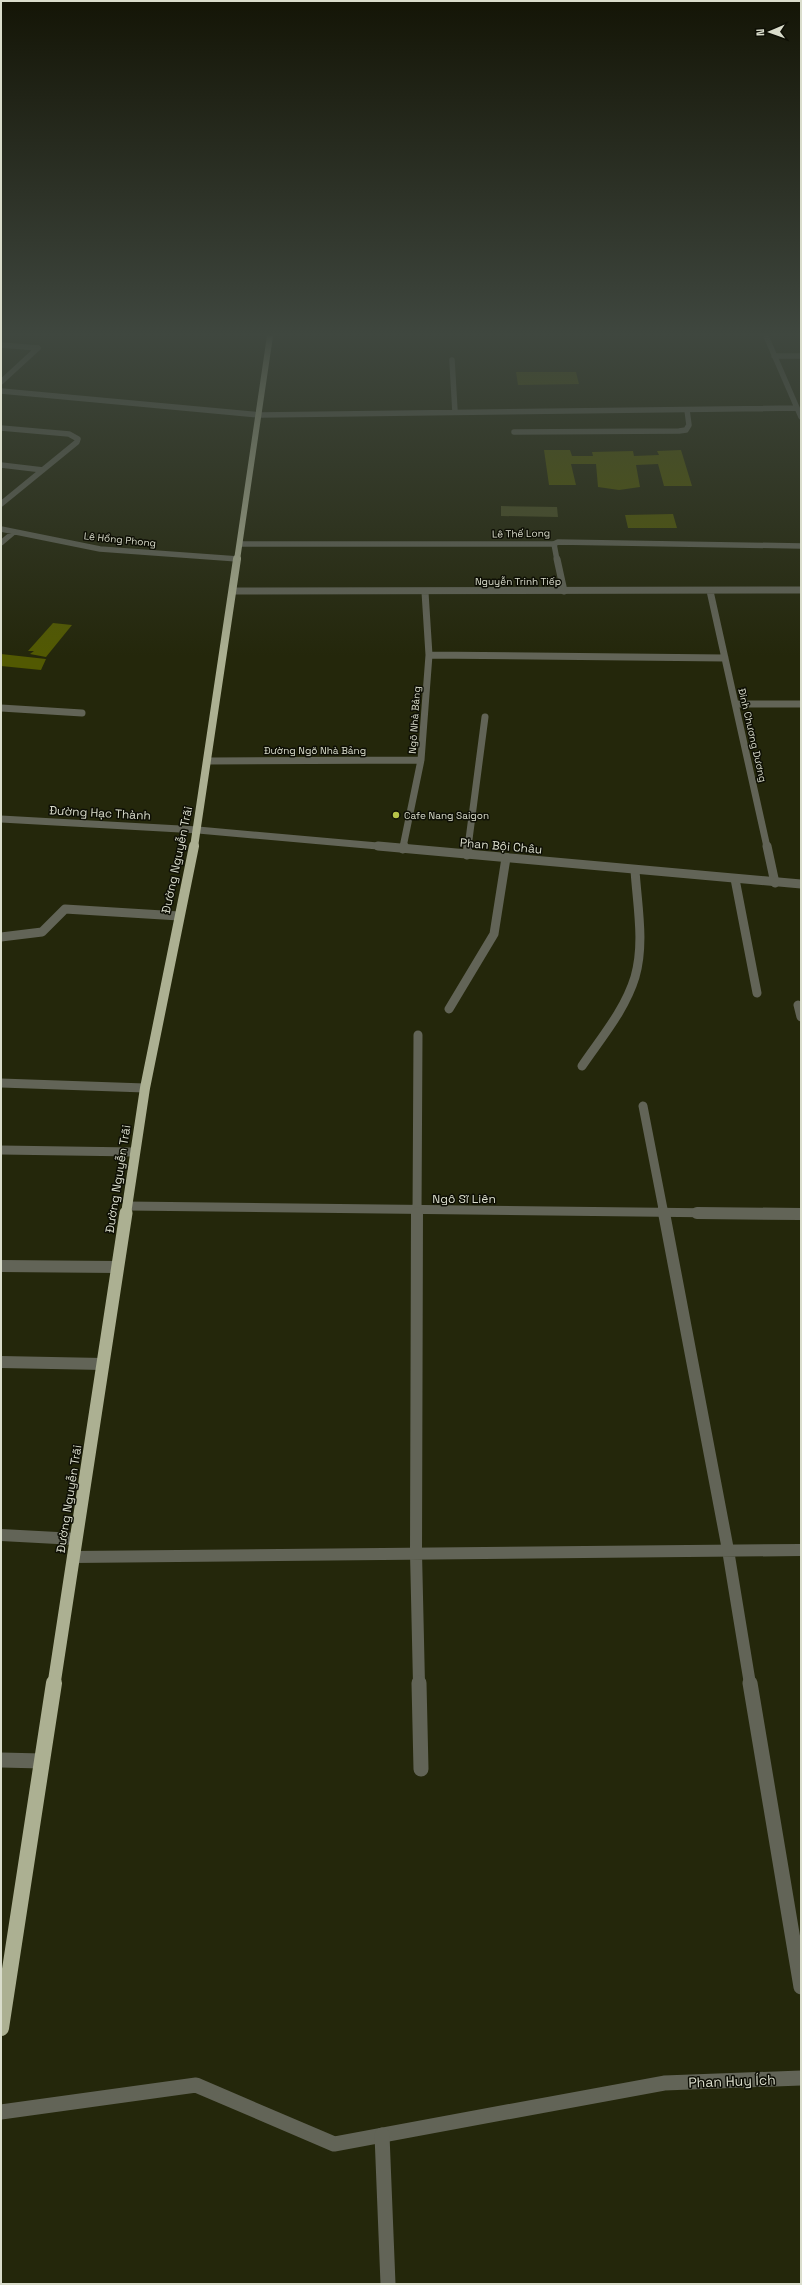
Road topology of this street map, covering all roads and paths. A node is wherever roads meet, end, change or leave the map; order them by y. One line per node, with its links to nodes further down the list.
1 (76, 443): 4 (street)
2 (256, 443): 9 (highway, Đường Nguyễn Trãi)
3 (1, 466): 4 (street)
4 (43, 470): 5 (street)
5 (1, 504)
6 (1, 529): 7 (street, Lê Hồng Phong)
7 (14, 532): 8 (street); 12 (street, Lê Hồng Phong)
8 (1, 543)
9 (241, 544): 10 (street, Lê Thế Long); 12 (highway, Đường Nguyễn Trãi)
10 (554, 544): 11 (street, Lê Thế Long); 15 (street)
11 (801, 546)
12 (238, 559): 14 (highway, Đường Nguyễn Trãi)
13 (801, 590): 16 (street, Nguyễn Trinh Tiếp)
14 (234, 591): 17 (street, Nguyễn Trinh Tiếp); 26 (highway, Đường Nguyễn Trãi)
15 (564, 591): 16 (street, Nguyễn Trinh Tiếp); 17 (street, Nguyễn Trinh Tiếp)
16 (710, 591): 19 (street, Đinh Chương Dương)
17 (425, 592): 18 (street, Ngõ Nhà Bảng)
18 (429, 654): 19 (street); 25 (street, Ngõ Nhà Bảng)
19 (725, 658): 20 (street, Đinh Chương Dương)
20 (736, 704): 21 (street); 34 (street, Đinh Chương Dương)
21 (801, 704)
22 (1, 708): 23 (street)
23 (82, 713)
24 (486, 717): 30 (street)
25 (421, 760): 26 (street, Đường Ngõ Nhà Bảng); 29 (street, Ngõ Nhà Bảng)
26 (209, 761): 28 (highway, Đường Nguyễn Trãi)
27 (1, 820): 28 (street, Đường Hạc Thành)
28 (198, 830): 29 (street, Phan Bội Châu); 36 (highway, Đường Nguyễn Trãi)
29 (403, 849): 30 (street, Phan Bội Châu)
30 (467, 855): 31 (street, Phan Bội Châu)
31 (506, 858): 32 (street, Phan Bội Châu); 40 (street)
32 (635, 870): 33 (street, Phan Bội Châu); 43 (street)
33 (735, 879): 34 (street, Phan Bội Châu); 38 (street)
34 (775, 883): 35 (street, Phan Bội Châu)
35 (801, 884)
36 (179, 916): 37 (street); 45 (highway, Đường Nguyễn Trãi)
37 (1, 937)
38 (757, 993)
39 (798, 1005): 41 (street)
40 (449, 1009)
41 (801, 1018)
42 (418, 1035): 50 (street)
43 (582, 1066)
44 (1, 1083): 45 (street)
45 (145, 1088): 48 (highway, Đường Nguyễn Trãi)
46 (643, 1106): 51 (street)
47 (1, 1150): 48 (street)
48 (135, 1152): 49 (highway, Đường Nguyễn Trãi)
49 (127, 1206): 50 (street, Ngô Sĩ Liên); 54 (highway, Đường Nguyễn Trãi)
50 (417, 1211): 51 (street, Ngô Sĩ Liên); 61 (street)
51 (663, 1213): 52 (street, Ngô Sĩ Liên); 59 (street)
52 (801, 1214)
53 (1, 1266): 54 (street)
54 (117, 1267): 56 (highway, Đường Nguyễn Trãi)
55 (1, 1362): 56 (street)
56 (103, 1364): 58 (highway, Đường Nguyễn Trãi)
57 (1, 1536): 58 (street)
58 (76, 1539): 62 (highway, Đường Nguyễn Trãi)
59 (728, 1550): 60 (street); 61 (street); 66 (street)
60 (801, 1550)
61 (416, 1553): 62 (street); 65 (street)
62 (73, 1557): 64 (highway, Đường Nguyễn Trãi)
63 (1, 1760): 64 (street)
64 (42, 1761): 67 (highway, Đường Nguyễn Trãi)
65 (421, 1769)
66 (801, 1987)
67 (1, 2028)
68 (801, 2078): 70 (street, Phan Huy Ích)
69 (1, 2112): 70 (street, Phan Huy Ích)
70 (382, 2135): 71 (street)
71 (388, 2284)

